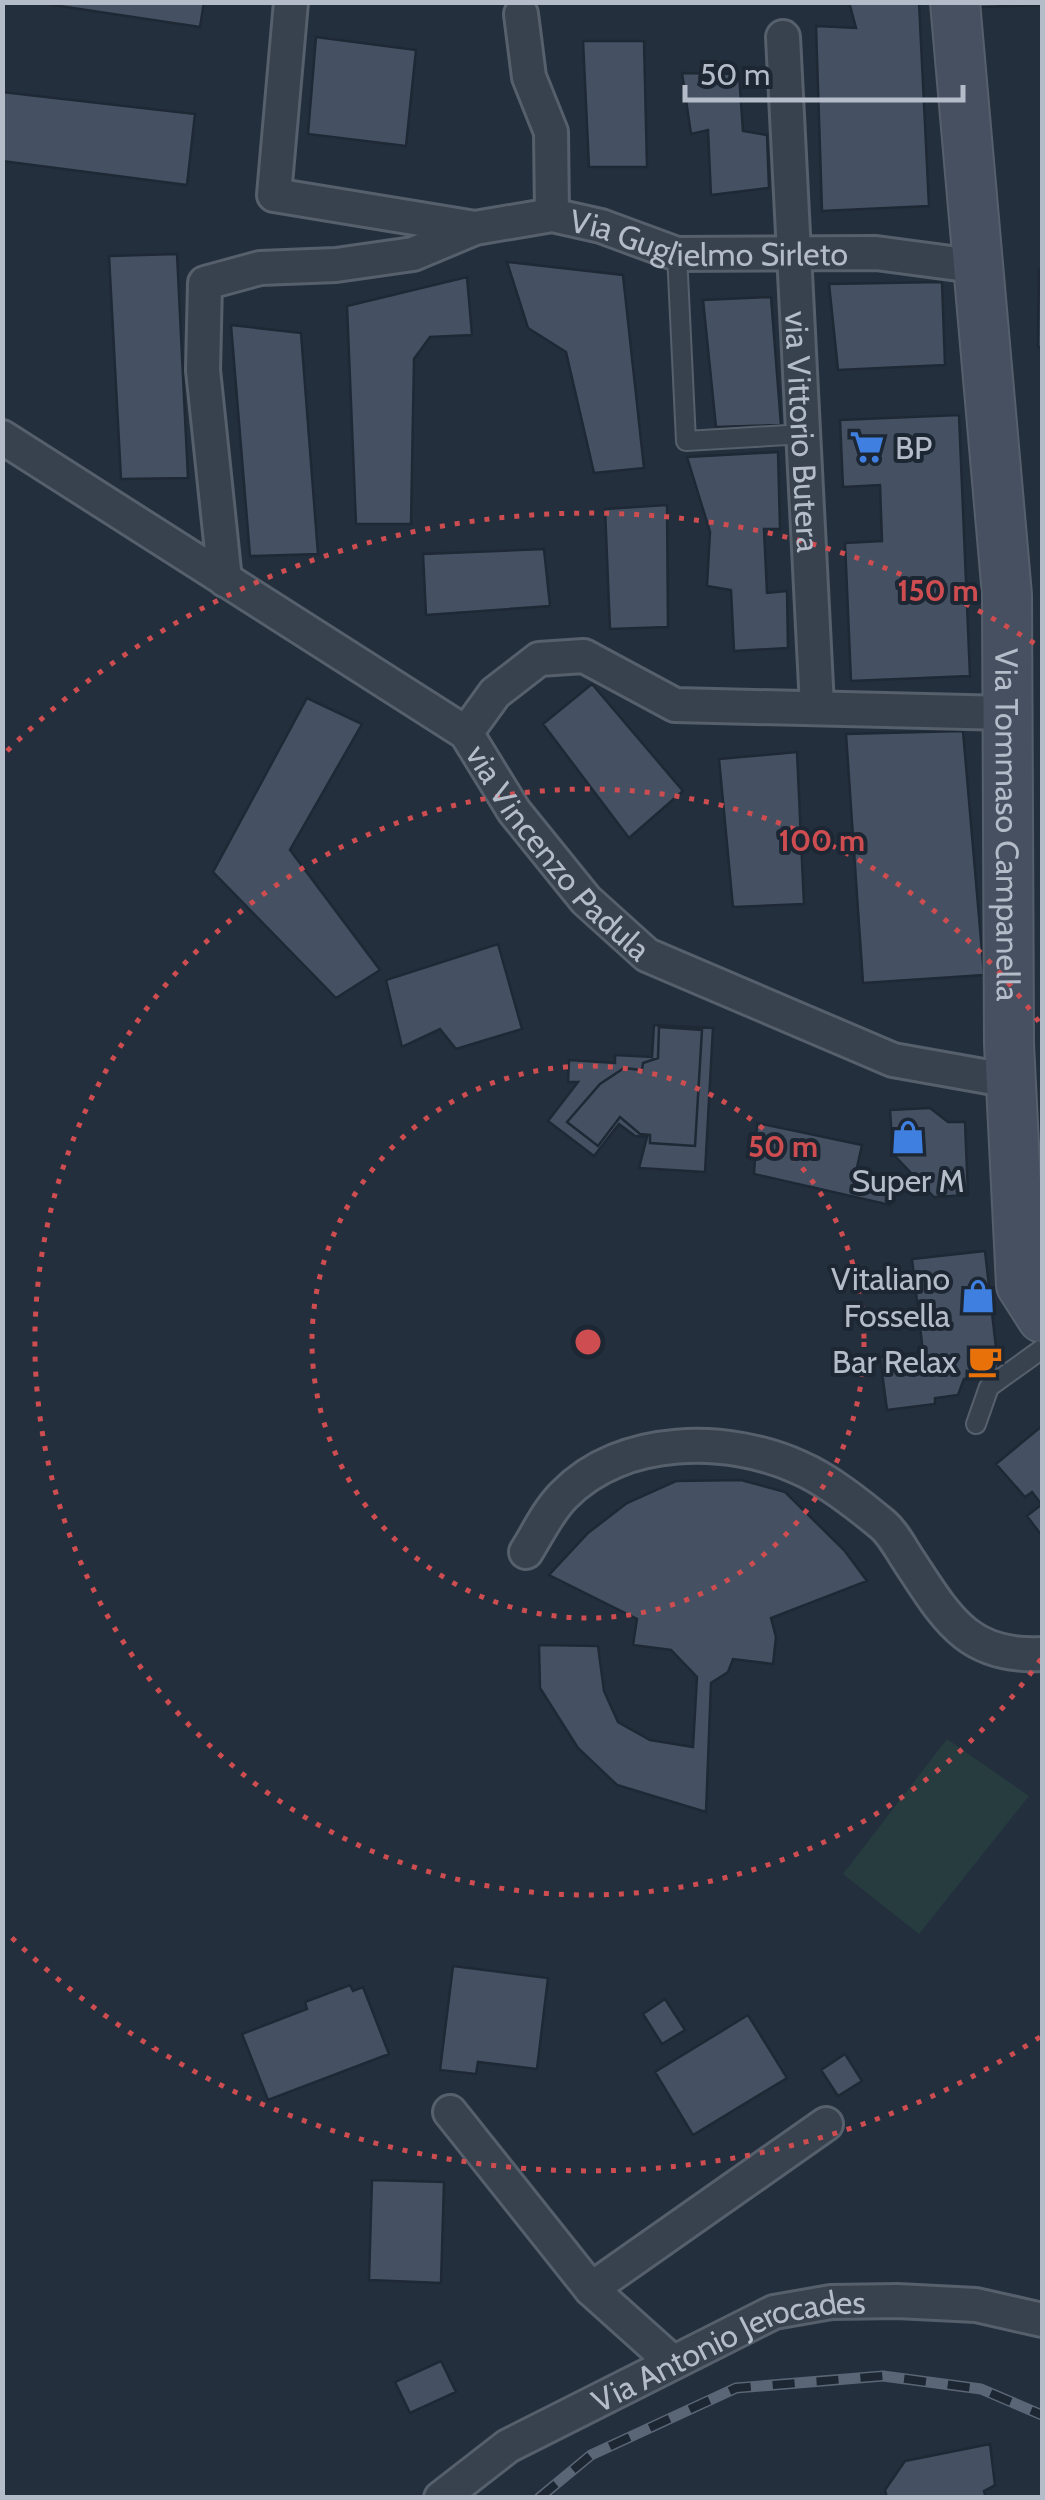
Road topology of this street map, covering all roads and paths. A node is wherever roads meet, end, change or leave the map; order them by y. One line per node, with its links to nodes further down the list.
1 (291, 2): 6 (street)
2 (955, 2): 9 (street, Via Tommaso Campanella)
3 (520, 14): 5 (street)
4 (784, 37): 8 (street, via Vittorio Butera)
5 (552, 215): 6 (street, Via Guglielmo Sirleto); 7 (street, Via Guglielmo Sirleto)
6 (476, 228): 12 (street, Via Guglielmo Sirleto)
7 (677, 254): 8 (street, Via Guglielmo Sirleto); 10 (lane)
8 (794, 254): 9 (street, Via Guglielmo Sirleto); 10 (street, via Vittorio Butera)
9 (980, 267): 14 (street, Via Tommaso Campanella)
10 (804, 434): 13 (street, via Vittorio Butera)
11 (2, 437): 12 (street, via Vincenzo Padula)
12 (226, 580): 15 (street, via Vincenzo Padula)
13 (817, 706): 14 (street); 15 (street)
14 (1008, 713): 16 (street, Via Tommaso Campanella)
15 (466, 733): 16 (street, via Vincenzo Padula)
16 (1018, 1056): 17 (street, Via Tommaso Campanella)
17 (1042, 1318)
18 (1042, 1349): 19 (lane)
19 (976, 1424)
20 (526, 1552): 21 (street)
21 (1042, 1654)
22 (450, 2112): 24 (street)
23 (826, 2124): 24 (street)
24 (592, 2289): 26 (street)
25 (1042, 2320): 26 (street, Via Antonio Jerocades)
26 (670, 2360): 27 (street, Via Antonio Jerocades)
27 (441, 2498)

